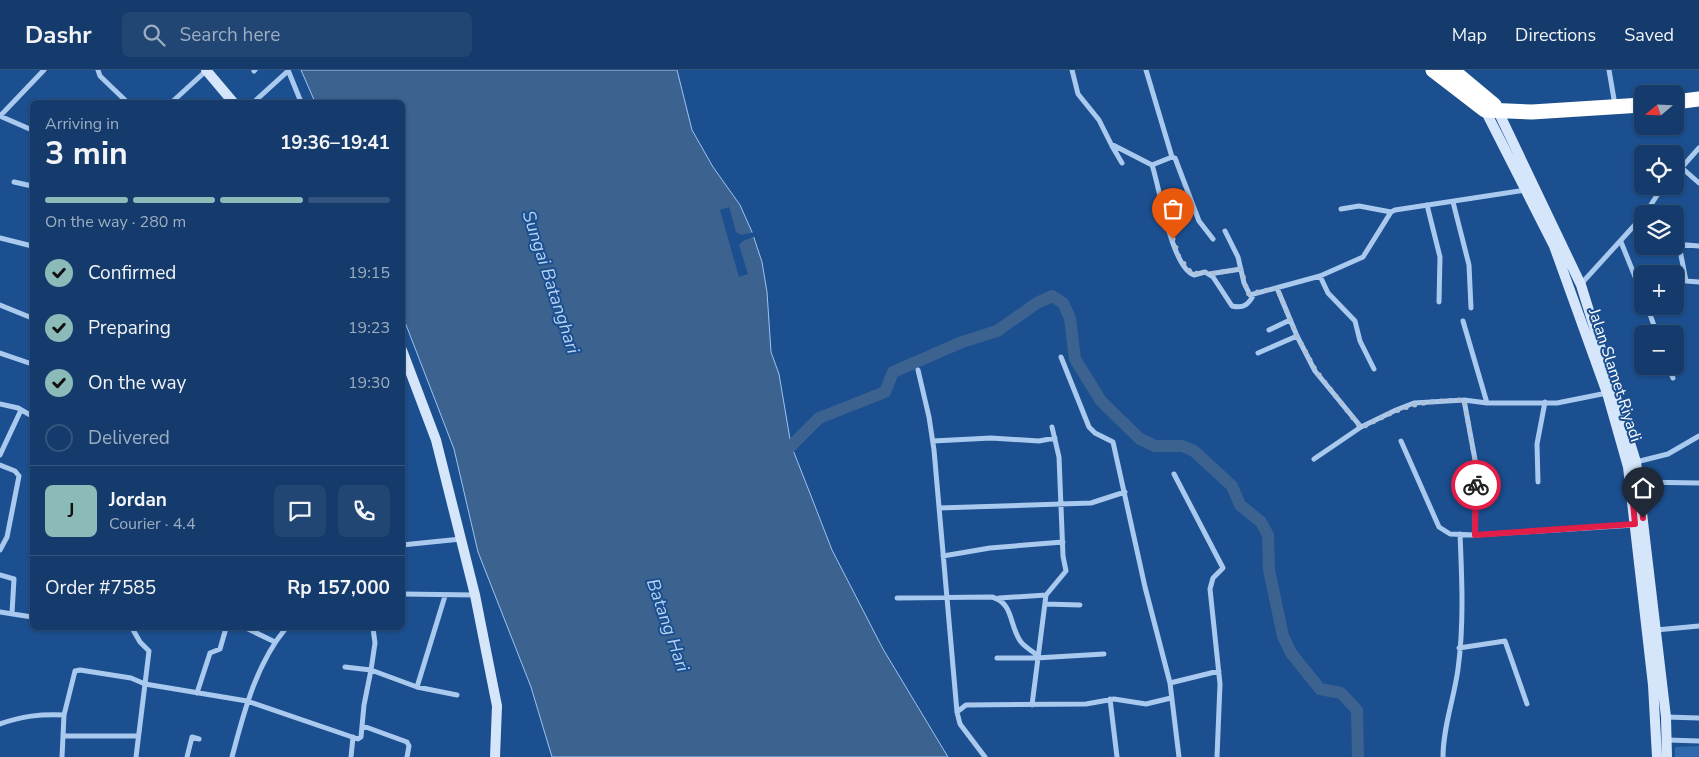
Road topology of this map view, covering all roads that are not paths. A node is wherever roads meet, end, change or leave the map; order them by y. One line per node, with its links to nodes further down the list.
1 (44, 70): 20 (street)
2 (98, 70): 11 (street)
3 (206, 70): 12 (street); 13 (main road)
4 (288, 70): 14 (street); 15 (street)
5 (1072, 70): 22 (street)
6 (1146, 70): 24 (street)
7 (1432, 70): 19 (highway)
8 (1452, 70): 19 (highway)
9 (1609, 70): 18 (street)
10 (1699, 99): 16 (highway)
11 (125, 100)
12 (174, 100)
13 (231, 100)
14 (256, 100)
15 (301, 100)
16 (1684, 101)
17 (1634, 106): 18 (highway)
18 (1616, 108): 19 (highway)
19 (1491, 110): 32 (main road, Jalan Slamet Riyadi); 51 (main road, Jalan Slamet Riyadi)
20 (0, 116): 21 (street)
21 (30, 129)
22 (1111, 144): 25 (street); 26 (street)
23 (1699, 148): 27 (street)
24 (1172, 157): 26 (street); 40 (street)
25 (1122, 163)
26 (1152, 165): 47 (street)
27 (1684, 166)
28 (1684, 170): 30 (street)
29 (14, 182): 31 (street)
30 (1699, 183)
31 (30, 186)
32 (1527, 190): 33 (street); 66 (main road, Jalan Slamet Riyadi)
33 (1453, 202): 34 (street); 56 (street)
34 (1427, 205): 36 (street); 54 (street)
35 (1341, 209): 36 (street)
36 (1391, 212): 49 (street)
37 (1634, 227): 41 (street)
38 (1225, 231): 46 (street)
39 (0, 238): 43 (street)
40 (1213, 239)
41 (1621, 242): 48 (street); 51 (street)
42 (1684, 245): 44 (street)
43 (30, 246)
44 (1699, 246)
45 (1680, 255): 50 (street)
46 (1241, 269): 47 (street); 53 (street)
47 (1209, 274): 53 (street)
48 (1634, 274)
49 (1320, 276): 52 (street); 68 (street)
50 (1699, 282)
51 (1580, 285): 66 (main road, Jalan Slamet Riyadi)
52 (1277, 288): 53 (street); 58 (street)
53 (1254, 294)
54 (1439, 302)
55 (0, 305): 57 (street)
56 (1471, 308)
57 (30, 317)
58 (1290, 320): 60 (street); 61 (street)
59 (1463, 320): 75 (street)
60 (1269, 330)
61 (1297, 336): 63 (street); 80 (street)
62 (0, 353): 67 (street)
63 (1258, 353)
64 (1061, 357): 93 (street)
65 (405, 358): 99 (main road)
66 (1600, 358): 72 (main road, Jalan Slamet Riyadi); 87 (main road, Jalan Slamet Riyadi)
67 (30, 363)
68 (1374, 369)
69 (918, 370): 83 (street)
70 (1672, 375): 71 (street)
71 (1673, 378)
72 (1607, 393): 74 (street); 91 (main road, Jalan Slamet Riyadi)
73 (1464, 400): 75 (street); 80 (street); 98 (street)
74 (1545, 402): 75 (street); 90 (street)
75 (1487, 403)
76 (0, 404): 77 (street)
77 (21, 410): 78 (street); 85 (street)
78 (30, 415)
79 (1052, 426): 82 (street)
80 (1361, 428): 86 (street)
81 (1699, 436): 87 (street)
82 (1055, 438): 83 (street); 94 (street)
83 (933, 441): 95 (street)
84 (1401, 441): 97 (street)
85 (0, 455)
86 (1314, 459)
87 (1636, 462): 91 (main road, Jalan Slamet Riyadi)
88 (0, 465): 102 (street)
89 (1174, 474): 131 (street)
90 (1538, 482)
91 (1635, 482): 92 (street); 96 (main road, Jalan Slamet Riyadi); 123 (main road, Jalan Slamet Riyadi)
92 (1699, 483)
93 (1125, 492): 94 (street); 132 (street)
94 (1060, 504): 95 (street); 100 (street)
95 (939, 508): 103 (street)
96 (1635, 524): 98 (street); 166 (main road, Jalan Slamet Riyadi)
97 (1460, 534): 98 (street); 125 (street)
98 (1475, 535)
99 (460, 539): 101 (street); 106 (main road)
100 (1062, 542): 103 (street); 107 (street)
101 (405, 545)
102 (0, 549)
103 (943, 556): 109 (street)
104 (0, 575): 115 (street)
105 (405, 594): 108 (street)
106 (475, 595): 108 (street); 160 (main road)
107 (1046, 595): 111 (street); 112 (street)
108 (445, 596): 134 (street)
109 (947, 597): 110 (street); 111 (street); 142 (street)
110 (897, 598)
111 (996, 598): 127 (street)
112 (1045, 604): 113 (street); 127 (street)
113 (1080, 605)
114 (0, 612): 115 (street)
115 (12, 613): 116 (street)
116 (30, 617)
117 (1699, 626): 123 (street)
118 (133, 630): 133 (street)
119 (226, 630): 135 (street)
120 (250, 630): 124 (street)
121 (284, 630): 124 (street)
122 (372, 630): 130 (street)
123 (1656, 630): 144 (main road, Jalan Slamet Riyadi)
124 (274, 642): 139 (street)
125 (1459, 648): 140 (street); 165 (street)
126 (1104, 654): 127 (street)
127 (1036, 657): 128 (street); 141 (street)
128 (997, 658)
129 (345, 667): 130 (street)
130 (372, 670): 134 (street); 147 (street)
131 (1218, 671): 132 (street); 164 (street)
132 (1170, 683): 137 (street)
133 (145, 684): 135 (street); 143 (street); 149 (street)
134 (417, 687): 136 (street)
135 (197, 693): 139 (street)
136 (457, 695)
137 (1171, 698): 138 (street); 163 (street)
138 (1110, 699): 141 (street); 162 (street)
139 (247, 701): 150 (street); 157 (street)
140 (1527, 704)
141 (1032, 706): 142 (street)
142 (956, 712): 161 (street)
143 (64, 715): 146 (street); 148 (street)
144 (1666, 717): 145 (street); 152 (main road, Jalan Slamet Riyadi)
145 (1699, 718)
146 (0, 724)
147 (363, 726): 150 (street); 159 (street)
148 (63, 736): 149 (street); 154 (street)
149 (137, 736): 155 (street)
150 (353, 737): 158 (street)
151 (199, 739): 156 (street)
152 (1666, 740): 153 (street); 167 (main road, Jalan Slamet Riyadi)
153 (1699, 741)
154 (62, 757)
155 (136, 757)
156 (188, 757)
157 (232, 757)
158 (351, 757)
159 (407, 757)
160 (495, 757)
161 (985, 757)
162 (1117, 757)
163 (1179, 757)
164 (1217, 757)
165 (1443, 757)
166 (1657, 757)
167 (1667, 757)

